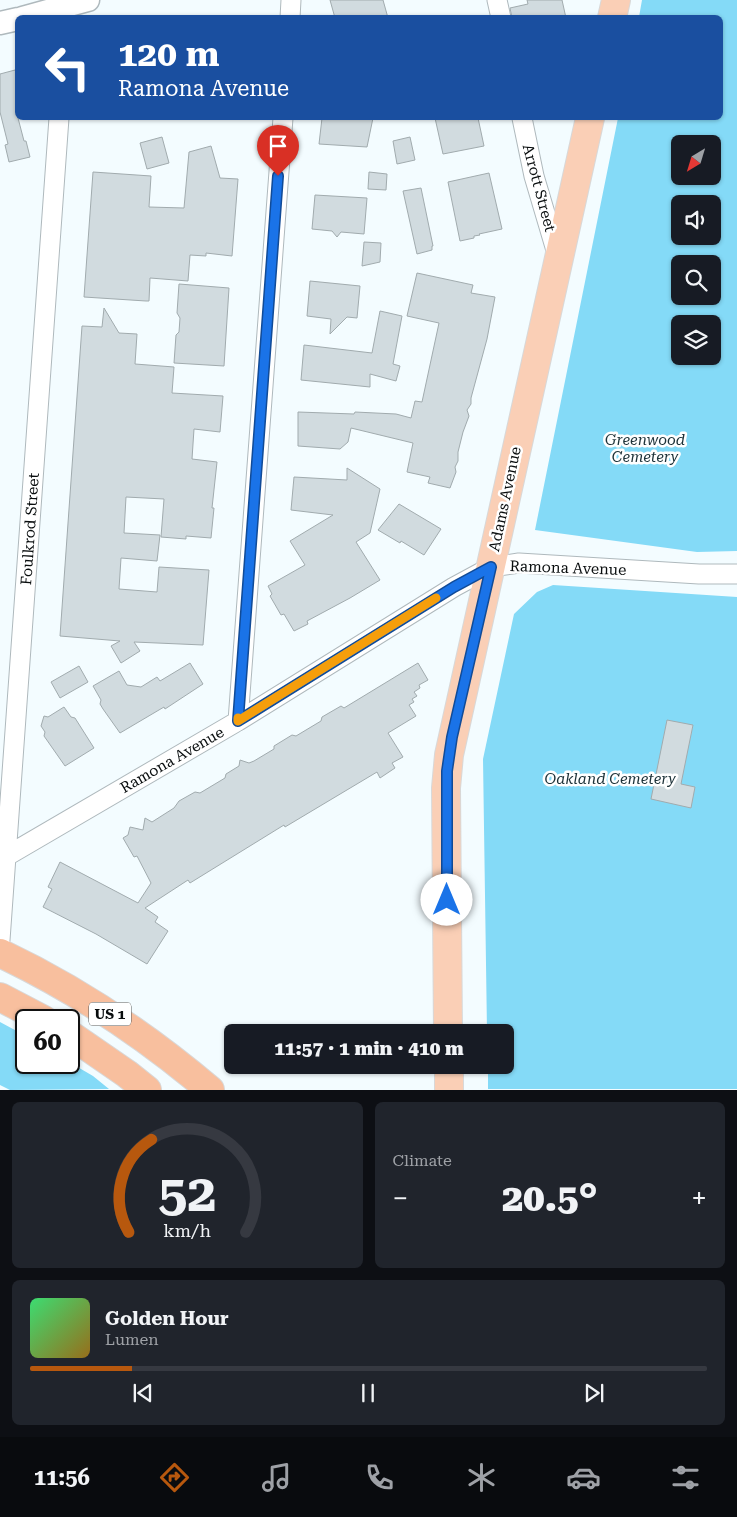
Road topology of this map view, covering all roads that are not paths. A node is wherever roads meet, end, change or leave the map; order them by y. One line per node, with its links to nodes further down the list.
1 (88, 0): 5 (street)
2 (291, 0): 7 (street)
3 (497, 0): 8 (street)
4 (616, 0): 9 (main road)
5 (63, 8): 6 (street)
6 (34, 15)
7 (290, 15)
8 (500, 15)
9 (613, 15)
10 (15, 19): 11 (street)
11 (0, 23)
12 (59, 120): 20 (street, Foulkrod Street)
13 (283, 120): 19 (street)
14 (522, 120): 16 (street, Arrott Street)
15 (590, 120): 16 (main road, Adams Avenue)
16 (558, 258): 17 (main road, Adams Avenue)
17 (491, 567): 18 (street, Ramona Avenue); 19 (street, Ramona Avenue); 25 (main road, Adams Avenue)
18 (737, 574)
19 (238, 721): 20 (street, Ramona Avenue)
20 (3, 859): 21 (street, Foulkrod Street)
21 (0, 940)
22 (0, 953): 29 (highway, US 1)
23 (0, 998): 24 (highway)
24 (22, 1009)
25 (448, 1024)
26 (80, 1042): 28 (highway, US 1)
27 (449, 1074): 30 (main road)
28 (148, 1090)
29 (210, 1090)
30 (449, 1090)

